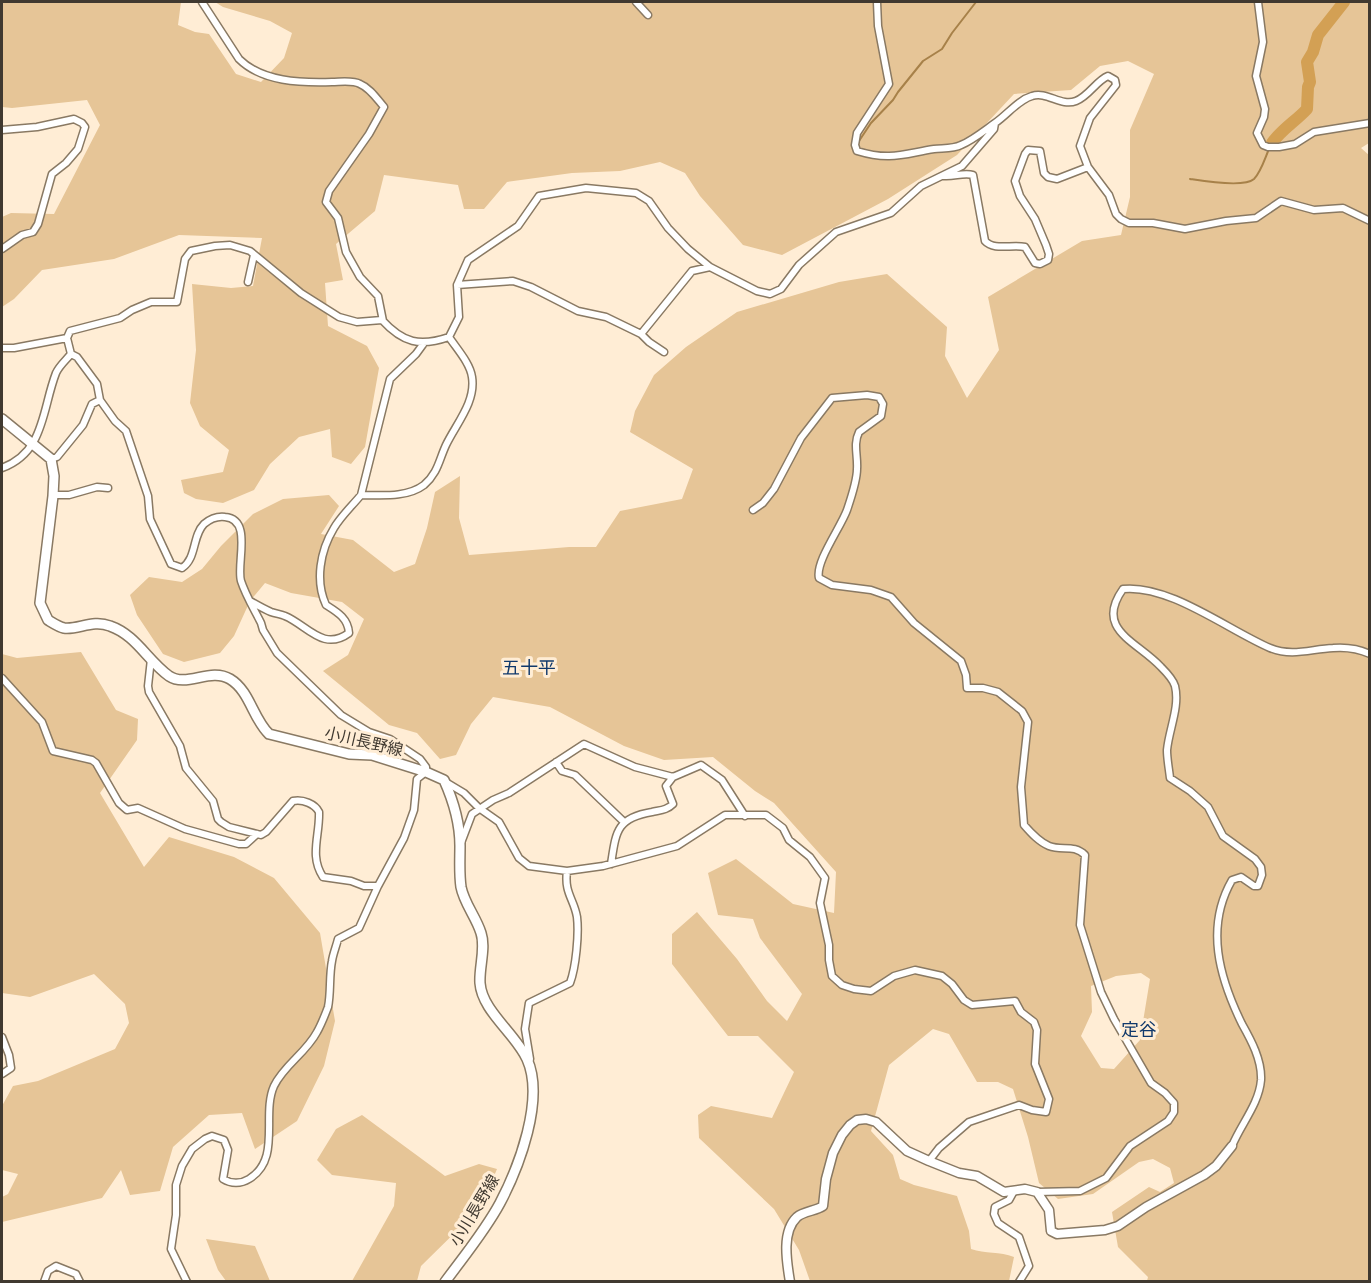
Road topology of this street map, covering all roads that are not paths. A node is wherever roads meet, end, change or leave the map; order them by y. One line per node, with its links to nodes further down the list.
1 (202, 2): 17 (street)
2 (636, 2): 5 (street)
3 (877, 2): 6 (street)
4 (1258, 2): 7 (street)
5 (648, 15)
6 (995, 123): 9 (street); 10 (street)
7 (1370, 123)
8 (2, 130): 12 (street)
9 (1088, 167): 10 (street); 11 (street)
10 (943, 176): 14 (street)
11 (1370, 221)
12 (2, 249)
13 (254, 255): 15 (street); 17 (street); 20 (street)
14 (710, 267): 16 (street); 18 (street)
15 (248, 282)
16 (457, 285): 18 (street); 19 (street)
17 (383, 321): 21 (street)
18 (640, 334): 23 (street)
19 (449, 337): 21 (street); 32 (street)
20 (67, 338): 22 (street); 24 (street)
21 (424, 343): 32 (street)
22 (2, 348)
23 (664, 352)
24 (71, 354): 25 (street); 27 (street)
25 (100, 400): 28 (street); 34 (street)
26 (2, 419): 27 (main road)
27 (33, 443): 28 (main road); 29 (street)
28 (51, 459): 31 (main road, 小川長野線)
29 (2, 468)
30 (108, 488): 31 (street)
31 (52, 495): 36 (main road, 小川長野線)
32 (361, 495): 34 (street)
33 (753, 510): 56 (street)
34 (250, 601): 39 (street)
35 (1370, 654): 53 (street)
36 (151, 658): 39 (main road, 小川長野線); 45 (street)
37 (2, 678): 45 (street)
38 (556, 762): 40 (street); 42 (street); 44 (street)
39 (426, 772): 41 (main road, 小川長野線); 49 (street)
40 (673, 777): 43 (street); 44 (street)
41 (444, 780): 42 (street); 46 (main road, 小川長野線)
42 (479, 808): 46 (street); 48 (street)
43 (745, 816): 47 (street); 54 (street)
44 (623, 821): 47 (street)
45 (257, 834): 49 (street)
46 (460, 844): 51 (main road, 小川長野線)
47 (611, 864): 48 (street)
48 (567, 871): 51 (street)
49 (378, 886): 59 (street)
50 (2, 1037): 52 (street)
51 (527, 1060): 60 (main road, 小川長野線)
52 (2, 1074)
53 (1232, 1146): 56 (street)
54 (929, 1161): 55 (street); 61 (street)
55 (1014, 1191): 56 (street); 62 (street)
56 (1037, 1192)
57 (44, 1281): 58 (street)
58 (80, 1281)
59 (187, 1281)
60 (445, 1281)
61 (790, 1281)
62 (1019, 1281)

